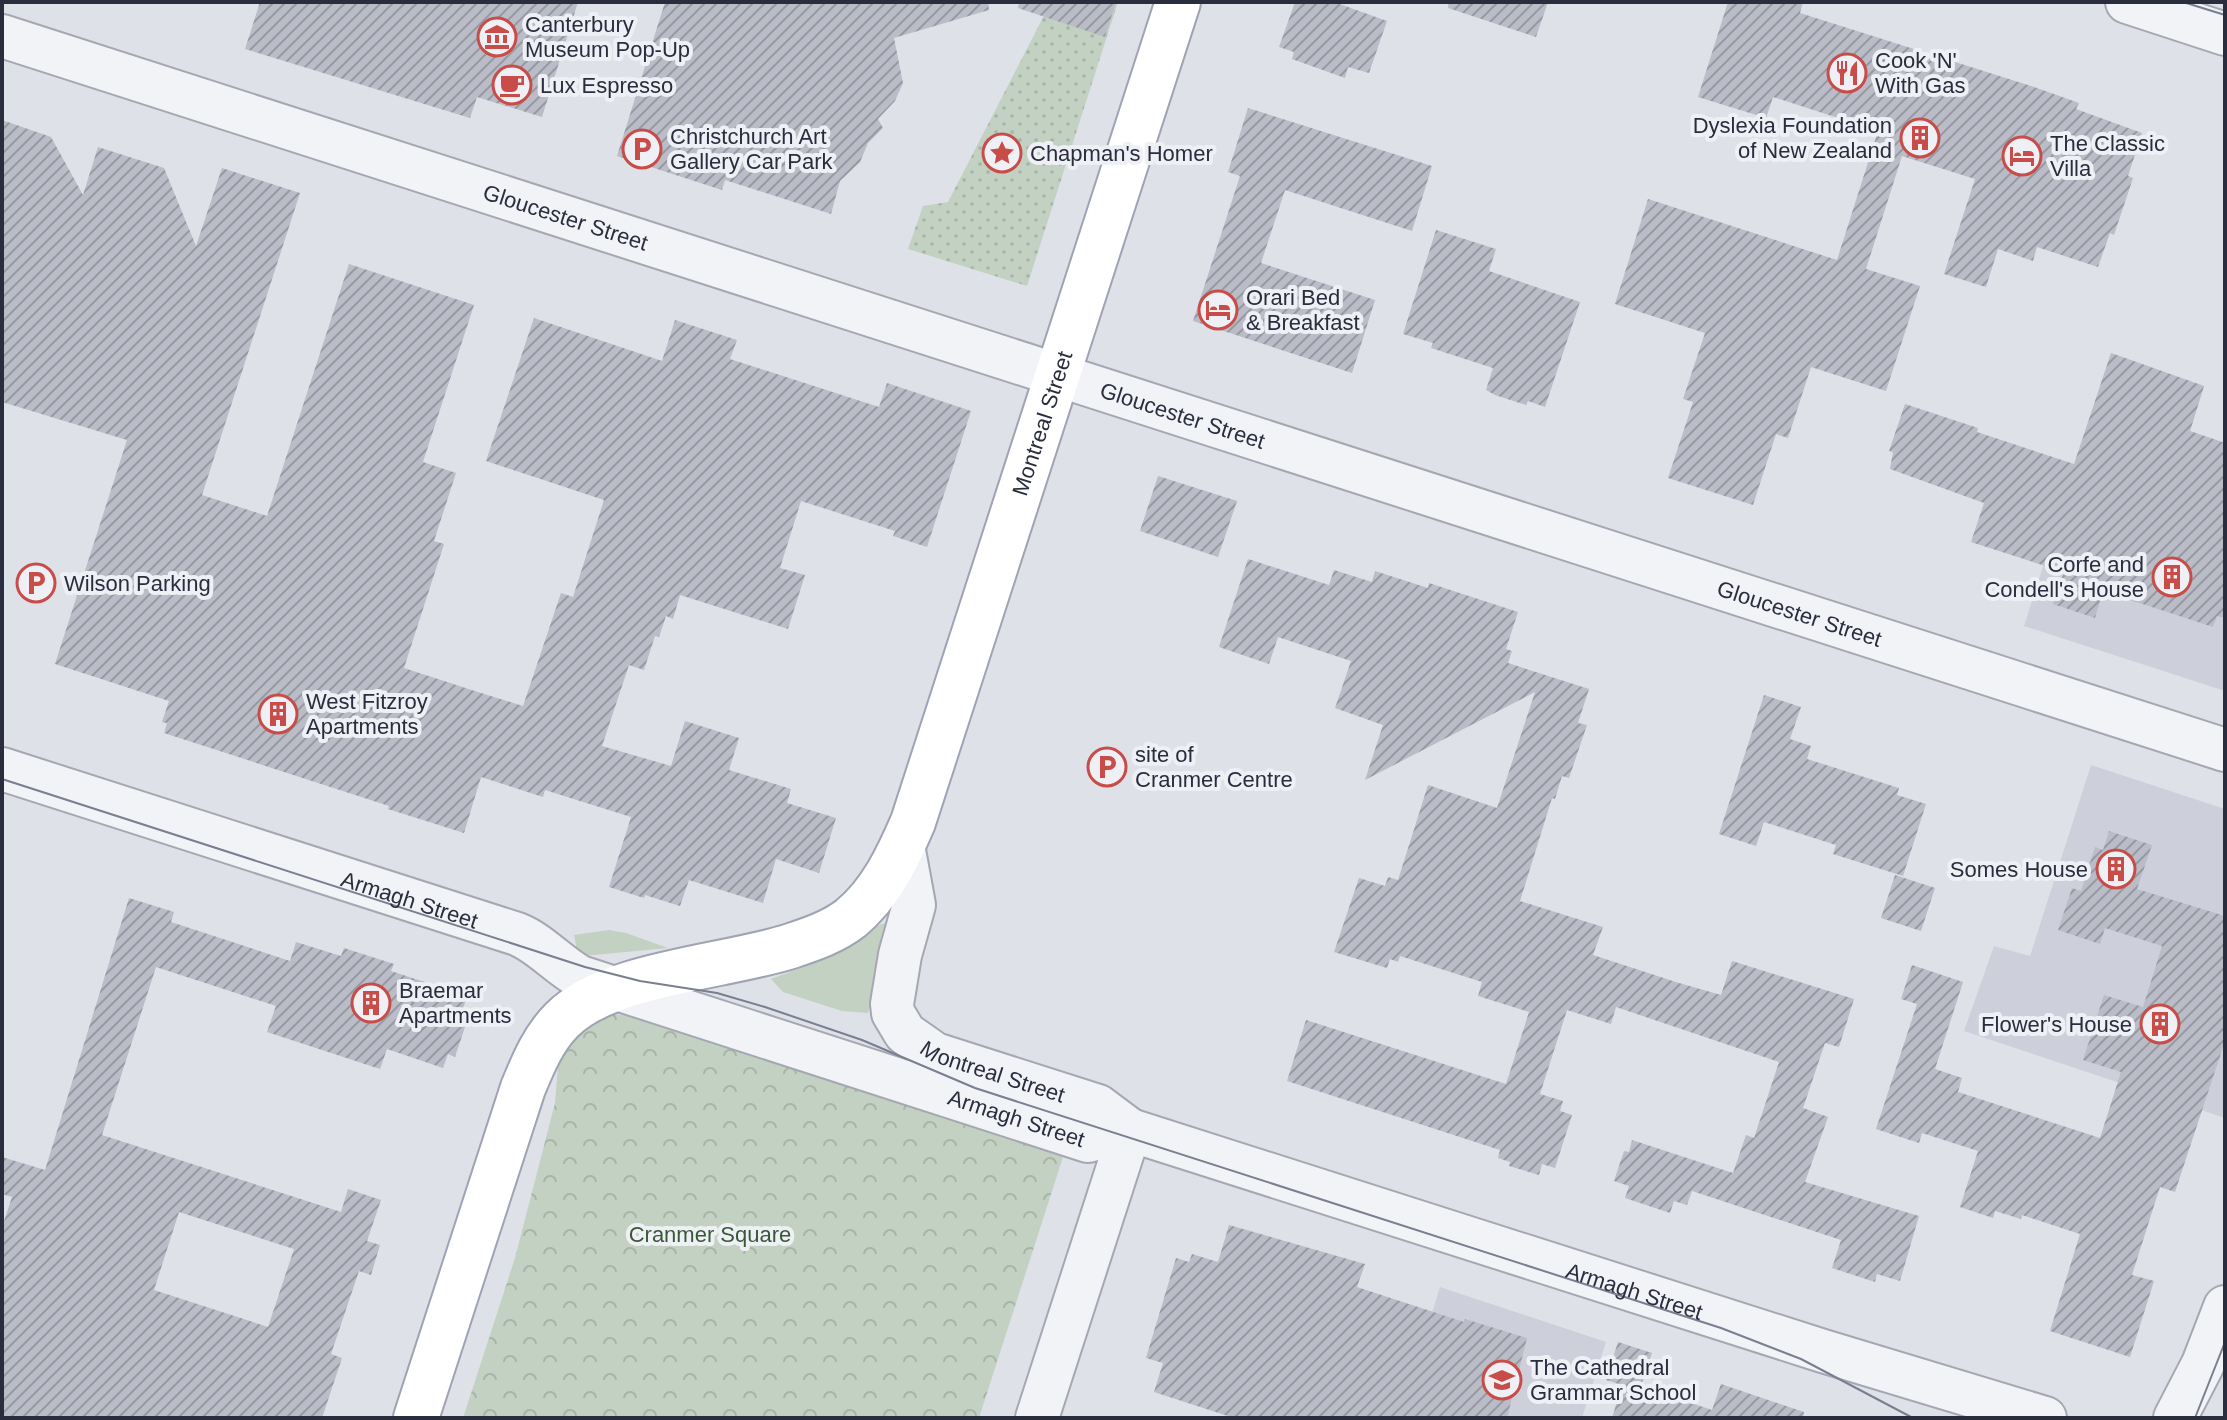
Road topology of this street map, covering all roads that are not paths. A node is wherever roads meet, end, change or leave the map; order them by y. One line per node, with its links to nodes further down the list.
1 (1178, 2): 5 (main road, Montreal Street)
2 (2127, 2): 3 (street)
3 (2225, 34)
4 (2, 36): 5 (street, Gloucester Street)
5 (1058, 376): 6 (street, Gloucester Street); 8 (main road, Montreal Street)
6 (2225, 750)
7 (2, 769): 9 (street, Armagh Street)
8 (903, 845): 9 (main road, Montreal Street); 10 (street, Montreal Street)
9 (616, 988): 10 (street, Armagh Street); 12 (main road)
10 (1130, 1130): 13 (street); 14 (street, Armagh Street)
11 (2225, 1307): 15 (street)
12 (416, 1418)
13 (1037, 1418)
14 (2045, 1418)
15 (2175, 1418)

